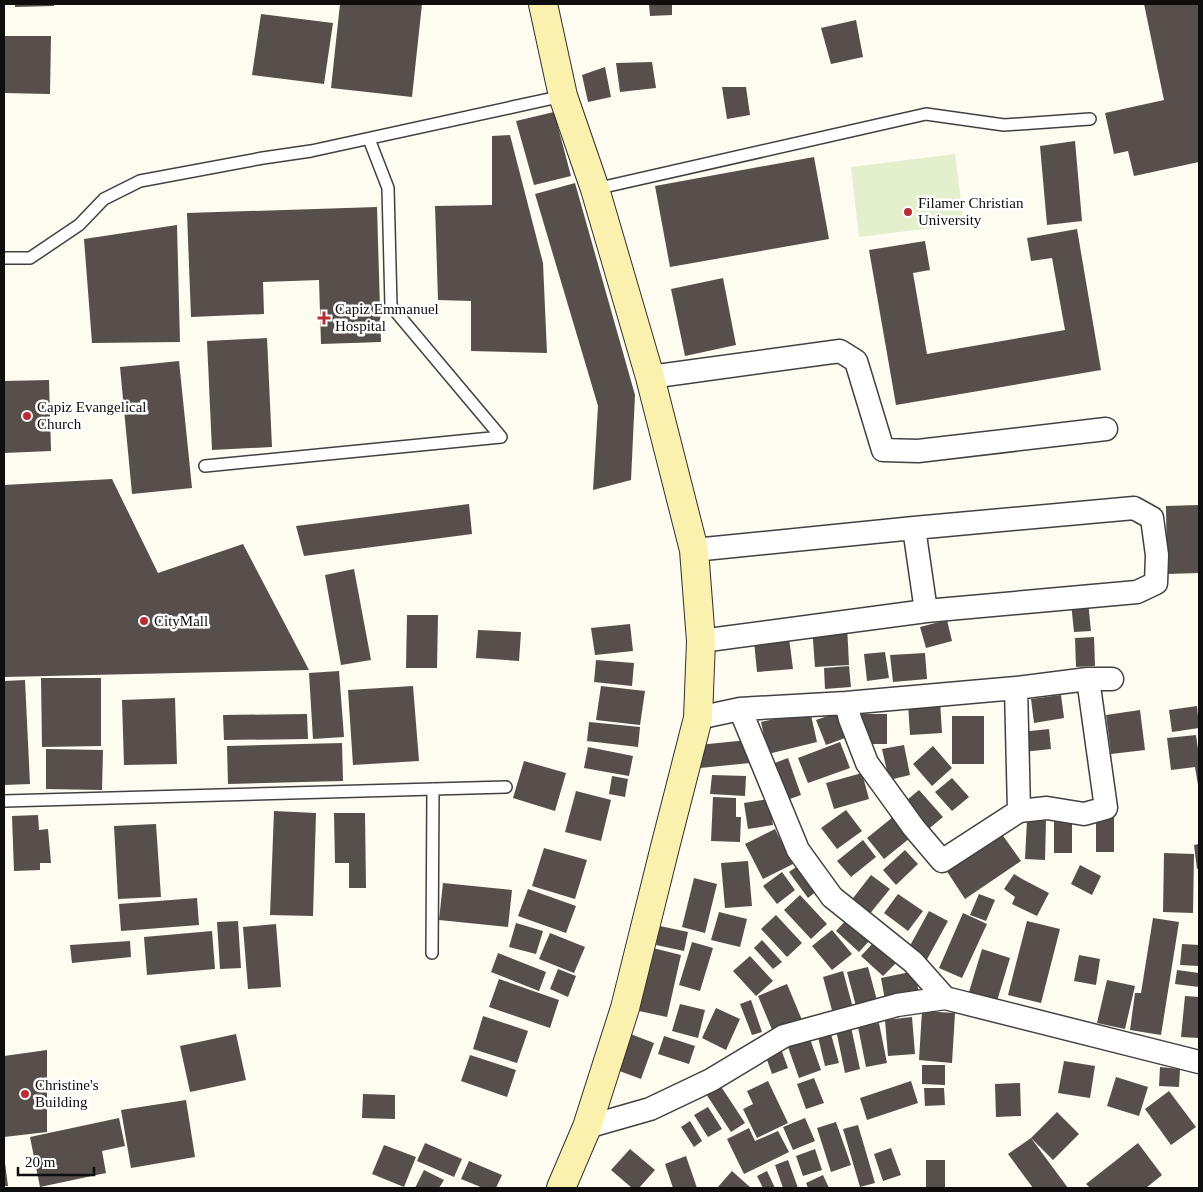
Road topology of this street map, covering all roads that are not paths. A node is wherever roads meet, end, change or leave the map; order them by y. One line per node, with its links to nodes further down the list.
1 (543, 4): 2 (street)
2 (563, 96): 4 (lane); 5 (street)
3 (1090, 120): 5 (lane)
4 (369, 139): 6 (lane); 9 (lane)
5 (595, 189): 7 (street)
6 (4, 258)
7 (650, 377): 8 (street); 11 (street)
8 (1106, 429)
9 (205, 466)
10 (914, 528): 11 (street); 12 (street); 12 (street)
11 (694, 550): 13 (street)
12 (926, 611): 13 (street)
13 (701, 641): 19 (street)
14 (1112, 678): 15 (street)
15 (1088, 679): 16 (street); 23 (street)
16 (1016, 688): 17 (street); 23 (street)
17 (846, 703): 18 (street); 23 (street)
18 (740, 709): 19 (street); 25 (street)
19 (698, 718): 27 (street)
20 (506, 787): 21 (lane)
21 (433, 789): 22 (lane); 24 (lane)
22 (4, 801)
23 (1019, 811)
24 (432, 953)
25 (945, 998): 26 (street); 27 (street)
26 (1199, 1062)
27 (587, 1127): 28 (street)
28 (562, 1188)

